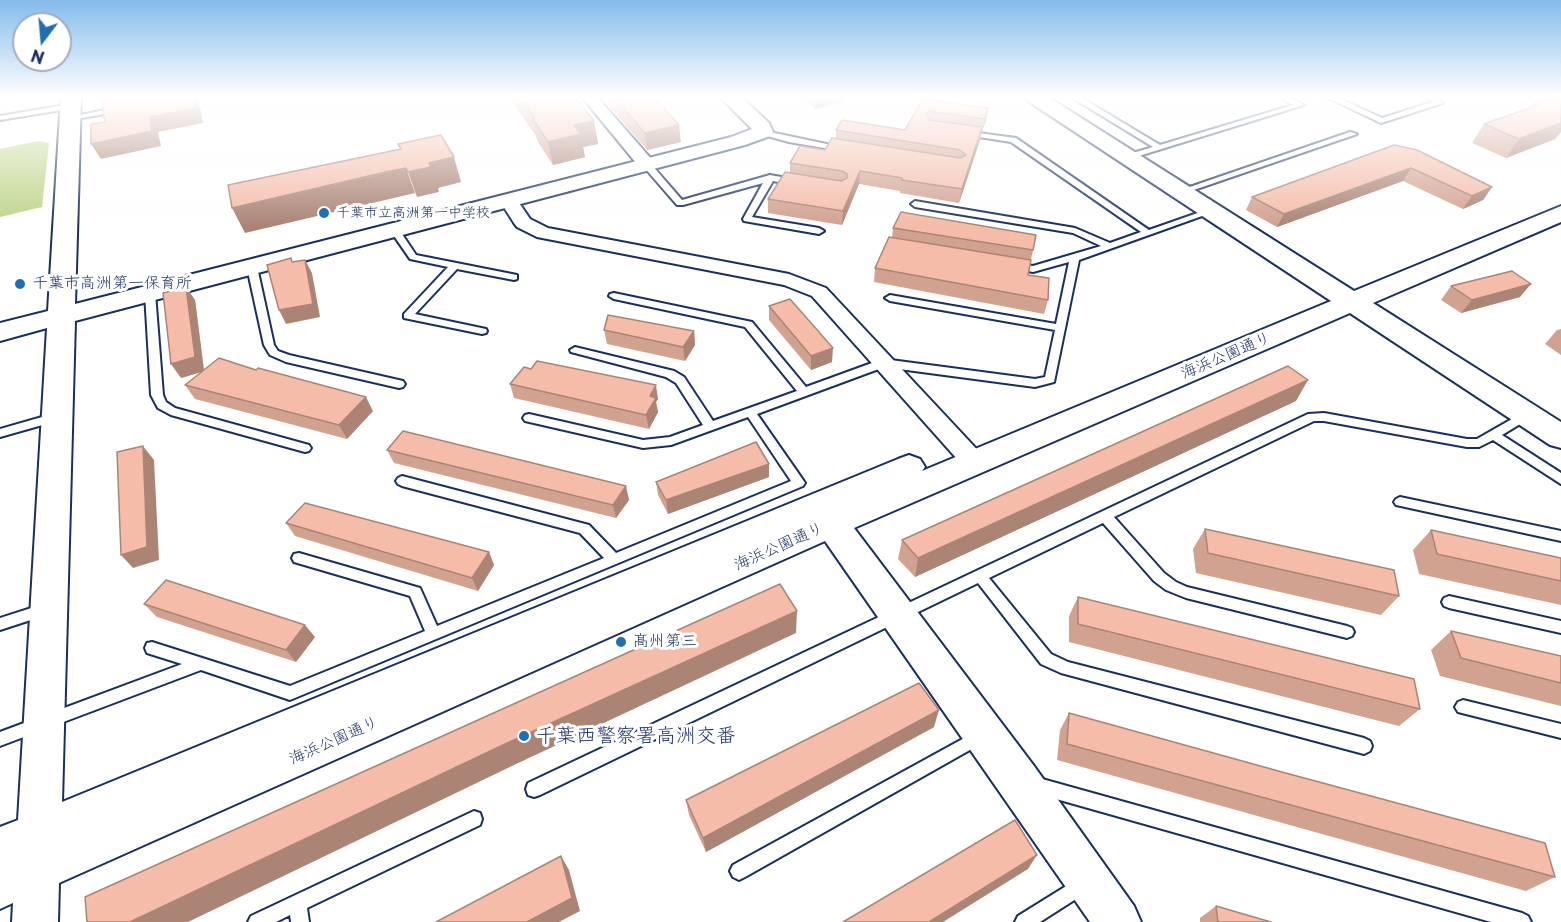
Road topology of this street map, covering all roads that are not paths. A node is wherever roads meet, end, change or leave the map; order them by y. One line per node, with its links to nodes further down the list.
1 (70, 140): 35 (street)
2 (625, 140): 13 (street)
3 (742, 140): 13 (street)
4 (789, 140): 11 (lane)
5 (1013, 140): 24 (lane)
6 (1102, 140): 12 (street)
7 (1146, 140): 10 (lane)
8 (1182, 140): 10 (lane)
9 (1335, 140): 16 (lane)
10 (1158, 147): 12 (lane)
11 (846, 149)
12 (1129, 157): 16 (street)
13 (646, 165): 14 (lane); 18 (street)
14 (770, 178): 15 (lane); 23 (lane)
15 (800, 183)
16 (1182, 191): 20 (street)
17 (1561, 196): 33 (street, 海浜公園通り)
18 (508, 201): 22 (street); 40 (street)
19 (915, 204): 25 (lane)
20 (1212, 211): 24 (lane); 33 (street)
21 (1561, 213): 33 (street, 海浜公園通り)
22 (395, 230): 28 (lane); 29 (street)
23 (819, 231)
24 (1148, 233): 25 (lane)
25 (1109, 246): 26 (lane)
26 (1075, 258): 27 (lane); 36 (lane)
27 (1001, 264)
28 (454, 266): 30 (lane); 37 (lane)
29 (252, 267): 31 (street); 41 (lane)
30 (514, 277)
31 (150, 293): 35 (street); 51 (lane)
32 (614, 296): 42 (lane)
33 (1346, 296): 44 (street); 52 (street, 海浜公園通り)
34 (890, 298): 36 (lane)
35 (63, 316): 38 (street); 45 (street)
36 (1061, 328): 40 (lane)
37 (482, 331)
38 (0, 332)
39 (574, 350): 47 (lane)
40 (883, 363): 42 (lane); 52 (street)
41 (399, 384)
42 (804, 392): 43 (lane)
43 (750, 412): 47 (lane); 60 (lane)
44 (1526, 415): 49 (lane); 50 (street)
45 (58, 416): 48 (lane); 63 (street)
46 (529, 418): 47 (lane)
47 (710, 426)
48 (0, 434)
49 (1494, 435): 53 (lane); 57 (lane)
50 (1561, 437)
51 (305, 448)
52 (967, 455): 56 (street, 海浜公園通り)
53 (1561, 479)
54 (402, 481): 60 (lane)
55 (1400, 502): 58 (lane)
56 (825, 514): 64 (street); 80 (street, 海浜公園通り); 82 (street, 海浜公園通り)
57 (1104, 515): 61 (lane); 67 (lane)
58 (1561, 536)
59 (299, 558): 68 (lane)
60 (614, 559): 68 (lane)
61 (980, 576): 64 (lane); 76 (lane)
62 (1449, 602): 66 (lane)
63 (48, 608): 65 (lane); 72 (street)
64 (899, 615): 74 (street); 78 (lane)
65 (0, 624)
66 (1561, 627)
67 (1347, 632)
68 (434, 634): 70 (lane)
69 (152, 648): 70 (lane)
70 (200, 664): 72 (lane)
71 (1463, 706): 73 (lane)
72 (43, 724): 75 (lane); 80 (street)
73 (1561, 730)
74 (985, 734): 77 (street); 83 (lane)
75 (0, 739)
76 (1364, 746)
77 (1019, 781): 84 (street); 92 (lane)
78 (534, 789)
79 (474, 819): 86 (lane)
80 (37, 834): 81 (street, 海浜公園通り); 82 (street)
81 (0, 849)
82 (38, 870): 85 (street, 海浜公園通り); 87 (street)
83 (739, 871)
84 (1089, 880): 90 (lane); 91 (street)
85 (0, 886)
86 (297, 903): 88 (lane); 89 (lane)
87 (35, 922)
88 (256, 922)
89 (300, 922)
90 (1024, 922)
91 (1118, 922)
92 (1522, 922)

